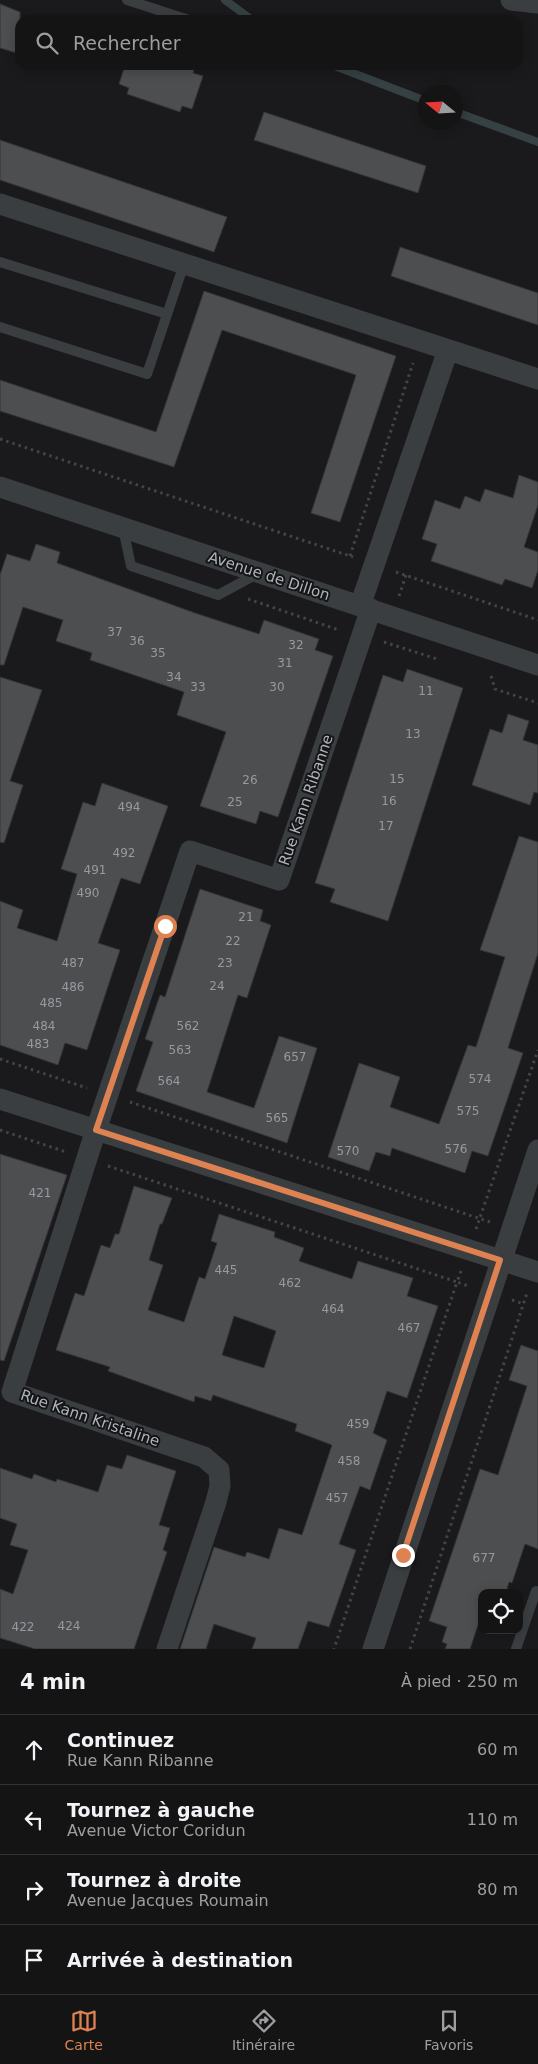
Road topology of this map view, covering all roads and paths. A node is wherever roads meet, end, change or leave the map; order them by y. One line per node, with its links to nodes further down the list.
1 (127, 0): 4 (lane)
2 (511, 0): 3 (street)
3 (538, 3)
4 (174, 15)
5 (0, 204): 7 (street)
6 (0, 262): 8 (lane)
7 (184, 264): 8 (lane); 10 (street)
8 (167, 314): 9 (lane)
9 (0, 327)
10 (448, 350): 12 (street); 17 (street)
11 (413, 363): 16 (path)
12 (538, 379)
13 (0, 439): 16 (path)
14 (0, 487): 15 (street, Avenue de Dillon)
15 (123, 528): 18 (street, Avenue de Dillon); 20 (lane)
16 (350, 556): 17 (path)
17 (374, 565): 19 (path); 22 (street)
18 (260, 573): 20 (lane); 22 (street, Avenue de Dillon)
19 (406, 575): 21 (path); 23 (path)
20 (225, 591): 24 (path)
21 (397, 601)
22 (365, 607): 27 (street, Avenue de Dillon); 32 (street, Rue Kann Ribanne)
23 (538, 620)
24 (344, 630)
25 (376, 640): 26 (path)
26 (438, 659)
27 (538, 665)
28 (483, 673): 29 (path)
29 (538, 703)
30 (538, 1050): 39 (path)
31 (0, 1058): 32 (path)
32 (108, 1095): 35 (street, Rue Kann Ribanne); 39 (path)
33 (0, 1099): 35 (street)
34 (0, 1130): 37 (path)
35 (96, 1130): 41 (street); 47 (street, Rue Kann Kristaline)
36 (538, 1150): 41 (street)
37 (70, 1153)
38 (102, 1164): 44 (path)
39 (479, 1219): 40 (path)
40 (474, 1232)
41 (500, 1260): 43 (street); 49 (street)
42 (463, 1266): 44 (path)
43 (534, 1279): 50 (path)
44 (456, 1282): 45 (path); 48 (path)
45 (476, 1288)
46 (538, 1592): 51 (lane)
47 (167, 1649)
48 (334, 1649)
49 (373, 1649)
50 (410, 1649)
51 (516, 1649)

